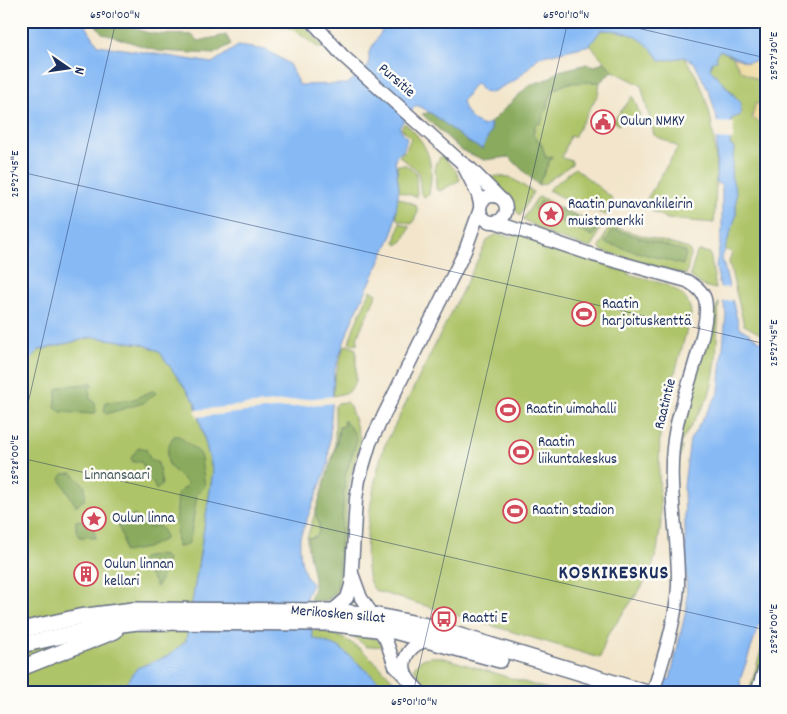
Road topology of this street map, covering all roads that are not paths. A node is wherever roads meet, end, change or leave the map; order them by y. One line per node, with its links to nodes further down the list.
1 (312, 21): 2 (street, Pursitie)
2 (461, 162): 3 (street, Pursitie); 4 (street, Pursitie)
3 (502, 200): 4 (street); 5 (street); 6 (street, Raatintie)
4 (480, 206): 5 (street); 7 (street)
5 (492, 222): 6 (street, Raatintie); 7 (street)
6 (542, 237): 22 (street, Raatintie)
7 (465, 251): 8 (street)
8 (352, 574): 9 (street); 10 (street)
9 (329, 615): 10 (main road, Merikosken sillat); 11 (main road, Merikosken sillat); 13 (main road, Merikosken sillat)
10 (373, 615): 19 (main road, Merikosken sillat)
11 (145, 618): 12 (main road, Merikosken sillat); 15 (main road, Merikosken sillat); 17 (main road)
12 (21, 630)
13 (380, 630): 14 (main road, Merikosken sillat); 18 (street)
14 (433, 641): 18 (street); 19 (main road, Merikosken sillat)
15 (21, 645)
16 (766, 664): 23 (street)
17 (21, 668)
18 (411, 682): 20 (street)
19 (617, 689): 21 (main road, Merikosken sillat)
20 (421, 693)
21 (647, 693)
22 (653, 693)
23 (757, 693)

